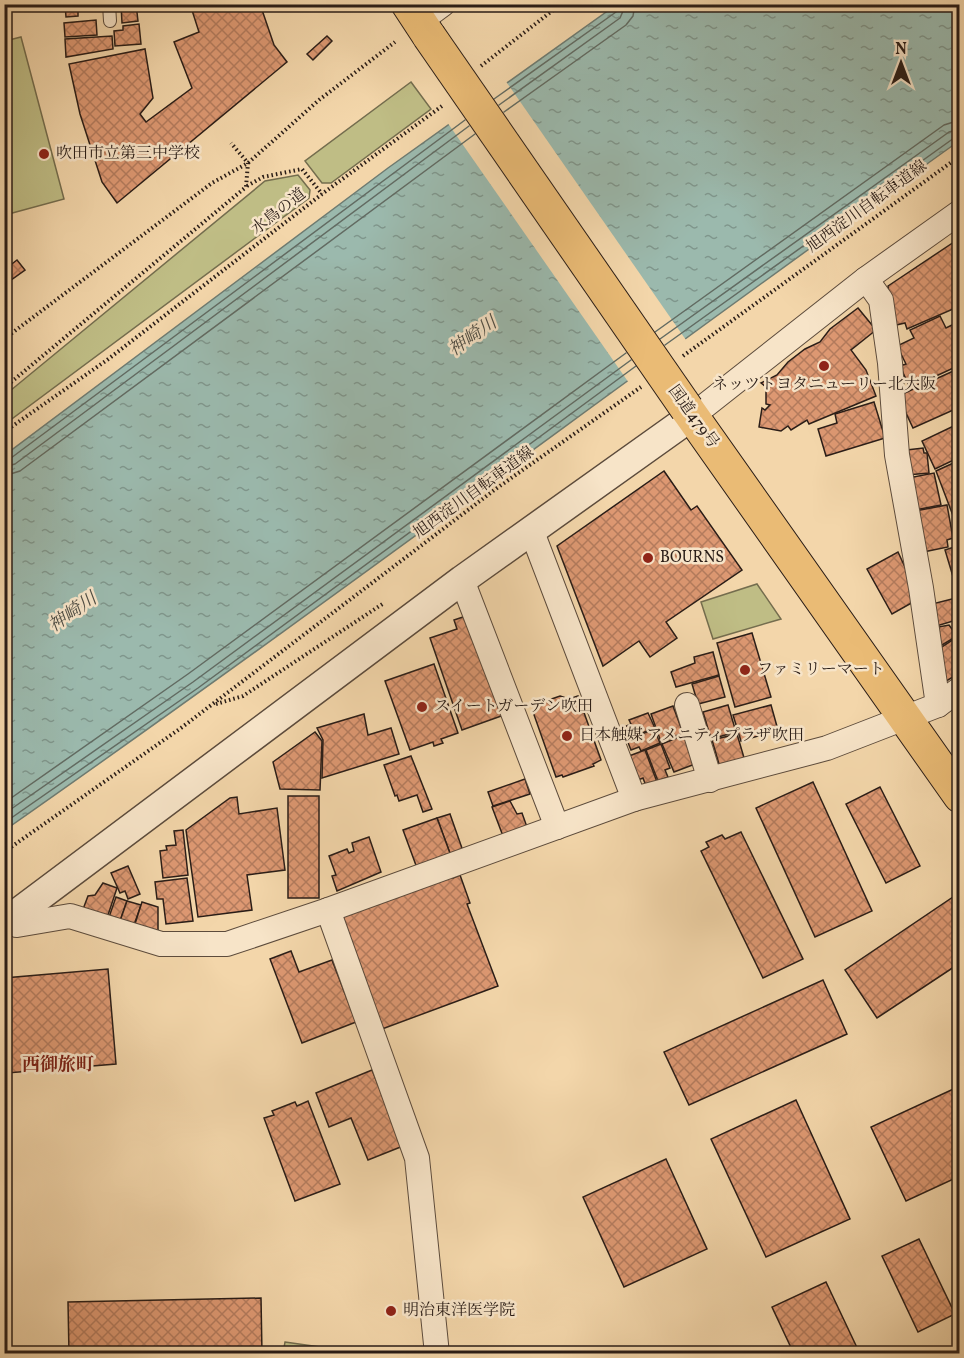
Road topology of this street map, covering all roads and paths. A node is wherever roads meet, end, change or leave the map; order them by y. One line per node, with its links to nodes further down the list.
1 (109, 4): 4 (lane)
2 (561, 4): 6 (path)
3 (422, 14): 19 (highway, 国道479号, bridge)
4 (110, 21)
5 (394, 42): 10 (path)
6 (475, 73)
7 (450, 98): 12 (path, 水鳥の道)
8 (231, 143): 10 (path)
9 (960, 156): 16 (path, 旭西淀川自転車道線)
10 (248, 164): 11 (path); 15 (path)
11 (246, 187): 12 (path); 18 (path)
12 (322, 194): 20 (path, 水鳥の道)
13 (960, 212): 14 (street)
14 (866, 279): 19 (street); 25 (street)
15 (4, 339)
16 (678, 360)
17 (650, 381): 31 (path, 旭西淀川自転車道線)
18 (4, 387)
19 (689, 412): 21 (street); 26 (highway, 国道479号)
20 (4, 432)
21 (532, 532): 22 (street); 29 (street)
22 (462, 580): 30 (street); 33 (street)
23 (960, 689): 25 (street)
24 (687, 705): 27 (street)
25 (938, 705): 26 (street)
26 (905, 717): 27 (street); 28 (highway, 国道479号)
27 (710, 780): 29 (street)
28 (960, 796)
29 (634, 799): 30 (street)
30 (557, 827): 32 (street)
31 (4, 852)
32 (328, 910): 33 (street); 34 (street)
33 (8, 921)
34 (438, 1353)

